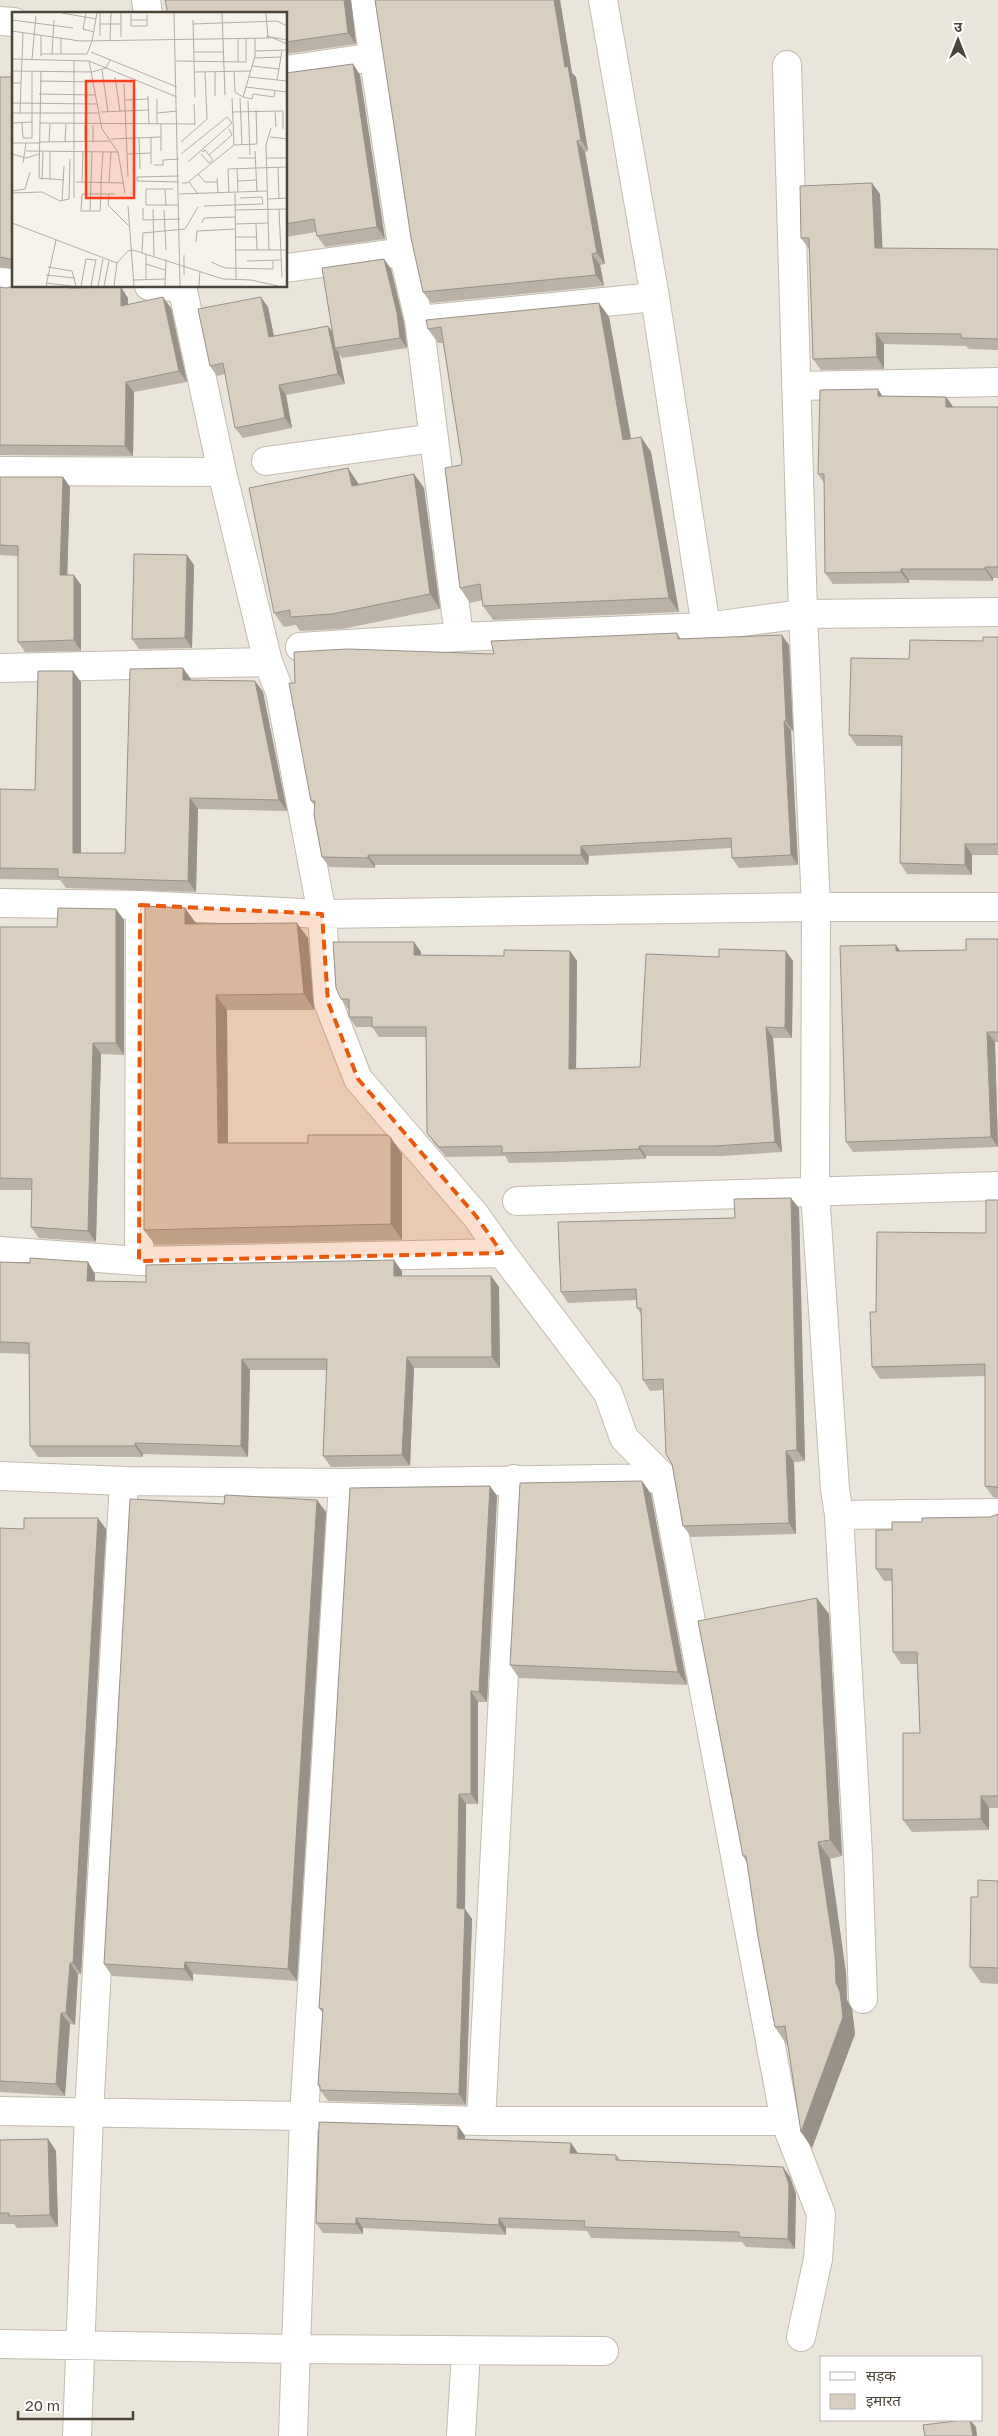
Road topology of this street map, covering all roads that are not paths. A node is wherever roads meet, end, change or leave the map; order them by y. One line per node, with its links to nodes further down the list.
1 (365, 0): 3 (street)
2 (603, 0): 9 (street)
3 (374, 57): 5 (street); 6 (street)
4 (787, 65): 12 (street)
5 (288, 70)
6 (404, 252): 7 (street); 10 (street)
7 (288, 268)
8 (182, 288): 16 (street)
9 (655, 297): 10 (street); 19 (street)
10 (419, 320): 13 (street)
11 (998, 382): 12 (street)
12 (796, 386): 18 (street)
13 (434, 438): 14 (street); 20 (street)
14 (266, 461)
15 (0, 470): 16 (street)
16 (222, 472): 22 (street)
17 (998, 612): 18 (street)
18 (803, 614): 19 (street); 26 (street)
19 (706, 627): 20 (street)
20 (459, 636): 21 (street)
21 (300, 647)
22 (268, 662): 23 (street); 28 (street)
23 (0, 668)
24 (0, 903): 25 (street)
25 (140, 905): 28 (street); 34 (street)
26 (816, 907): 27 (street); 28 (street); 30 (street)
27 (998, 907)
28 (322, 914): 33 (street)
29 (998, 1186): 30 (street)
30 (815, 1192): 31 (street); 41 (street)
31 (517, 1201)
32 (0, 1251): 34 (street)
33 (502, 1253): 34 (street); 36 (street)
34 (138, 1261)
35 (0, 1476): 38 (street)
36 (664, 1478): 37 (street); 47 (street)
37 (514, 1479): 39 (street); 46 (street)
38 (124, 1481): 39 (street); 44 (street)
39 (343, 1483): 45 (street)
40 (998, 1513): 41 (street)
41 (839, 1514): 42 (street)
42 (863, 1999)
43 (0, 2111): 44 (street)
44 (89, 2113): 45 (street); 50 (street)
45 (304, 2116): 46 (street); 51 (street)
46 (481, 2121): 47 (street)
47 (785, 2121): 48 (street)
48 (801, 2337)
49 (0, 2344): 50 (street)
50 (80, 2346): 51 (street); 54 (street)
51 (295, 2349): 52 (street); 55 (street)
52 (466, 2351): 53 (street); 56 (street)
53 (604, 2351)
54 (77, 2436)
55 (293, 2436)
56 (461, 2436)

